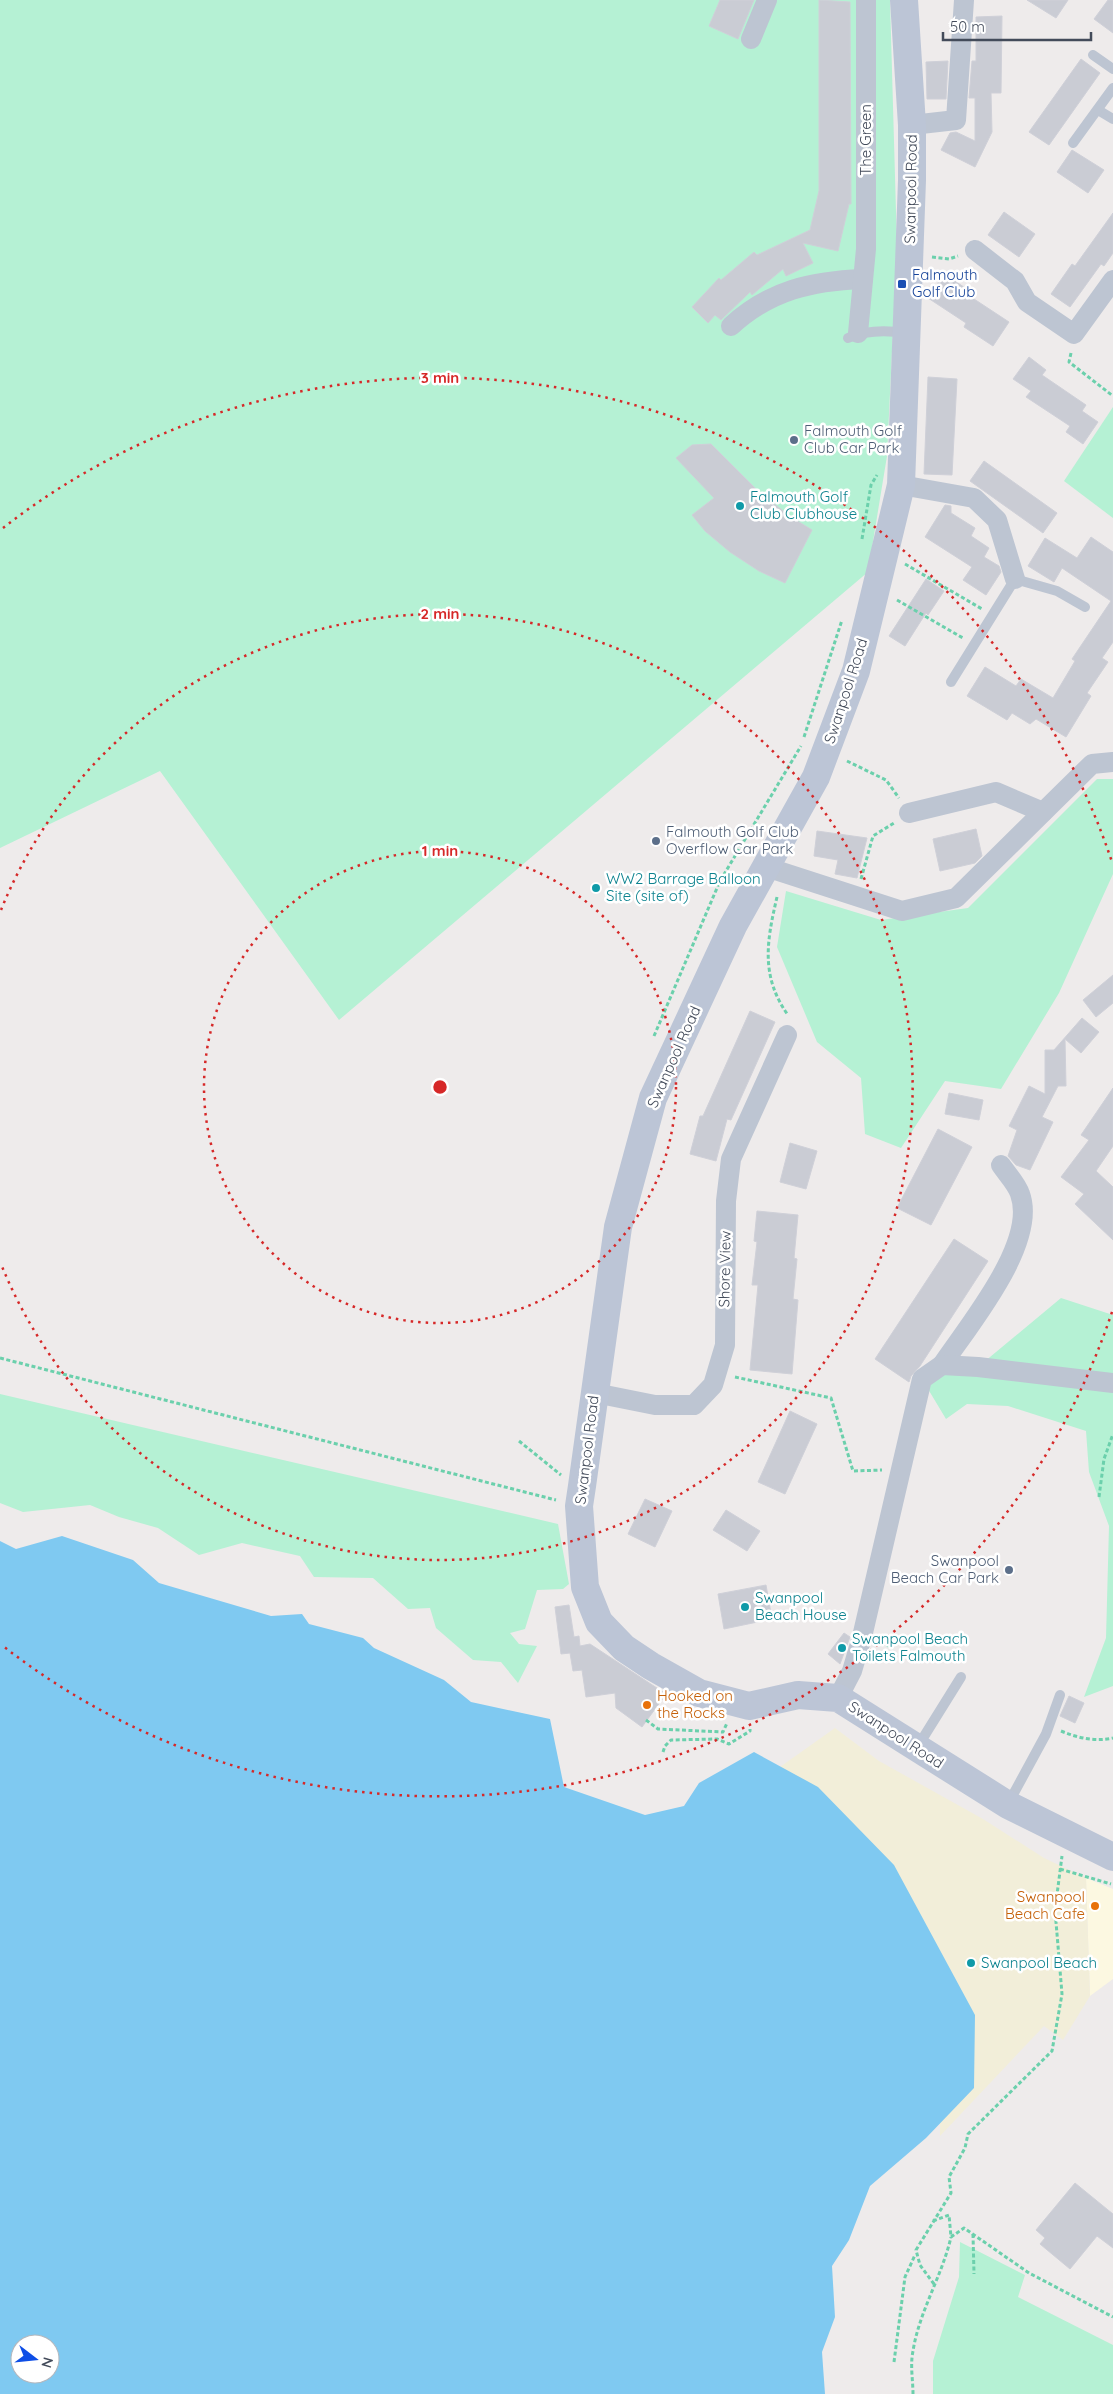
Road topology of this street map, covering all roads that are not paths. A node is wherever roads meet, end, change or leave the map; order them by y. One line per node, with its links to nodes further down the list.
1 (767, 0): 5 (street)
2 (866, 0): 14 (street, The Green)
3 (904, 0): 11 (street, Swanpool Road)
4 (964, 0): 11 (street)
5 (751, 39)
6 (1093, 55): 7 (lane)
7 (1113, 69)
8 (1113, 88): 9 (lane)
9 (1098, 110): 10 (lane); 12 (lane)
10 (1113, 120)
11 (912, 124): 17 (street, Swanpool Road)
12 (1073, 143)
13 (975, 250): 15 (street)
14 (863, 279): 16 (street); 18 (street, The Green)
15 (1113, 280)
16 (731, 326)
17 (907, 333): 18 (lane); 19 (street, Swanpool Road)
18 (853, 336)
19 (901, 485): 20 (street); 26 (street, Swanpool Road)
20 (1015, 579): 21 (lane); 22 (lane)
21 (1086, 607)
22 (951, 682)
23 (1113, 762): 24 (street)
24 (1043, 812): 25 (street); 26 (street)
25 (909, 813)
26 (774, 869): 31 (street, Swanpool Road)
27 (788, 1026): 31 (street, Shore View)
28 (1002, 1165): 29 (street)
29 (942, 1365): 30 (street); 34 (street)
30 (1113, 1383)
31 (595, 1392): 34 (street, Swanpool Road)
32 (961, 1677): 35 (lane)
33 (1060, 1695): 36 (lane)
34 (838, 1698): 35 (street, Swanpool Road)
35 (917, 1748): 36 (street, Swanpool Road)
36 (1008, 1805): 37 (street, Swanpool Road)
37 (1113, 1857)

